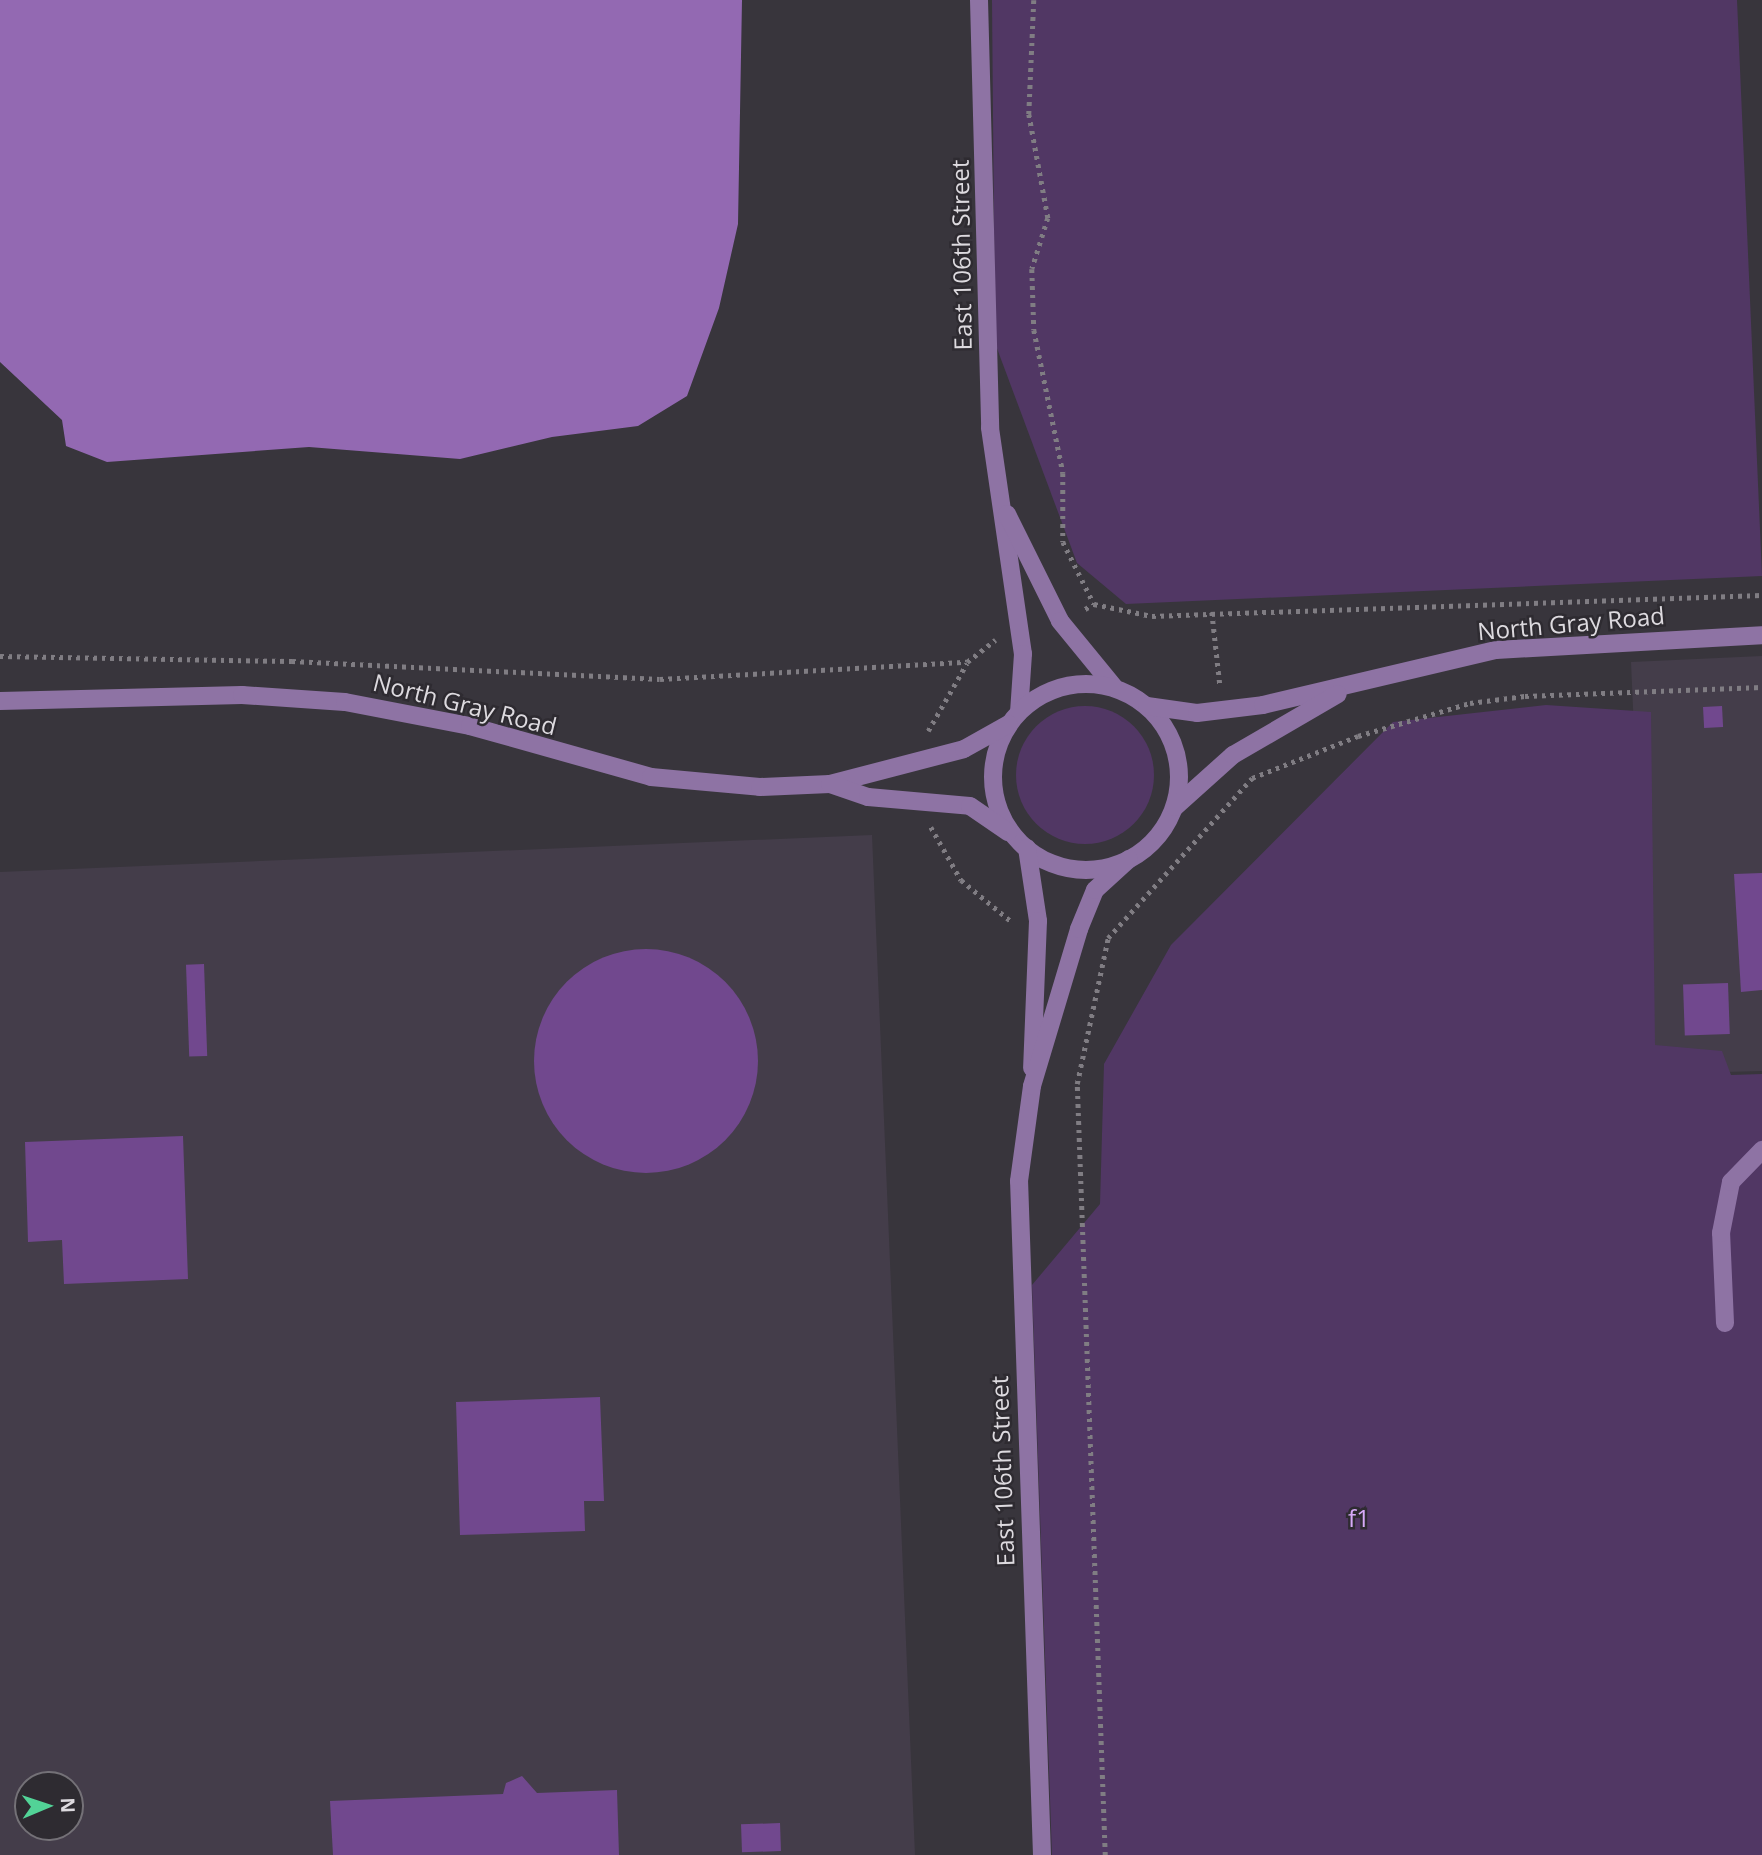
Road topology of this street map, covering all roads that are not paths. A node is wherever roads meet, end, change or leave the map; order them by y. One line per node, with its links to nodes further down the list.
1 (979, 0): 2 (street, East 106th Street)
2 (1003, 508): 4 (street, East 106th Street); 8 (street, East 106th Street)
3 (1762, 635): 5 (street, North Gray Road)
4 (1114, 687): 7 (street); 8 (street)
5 (1347, 688): 7 (street, North Gray Road); 10 (street, North Gray Road)
6 (0, 701): 9 (street, North Gray Road)
7 (1147, 706): 10 (street)
8 (1014, 718): 9 (street, North Gray Road); 11 (street)
9 (830, 784): 11 (street, North Gray Road)
10 (1175, 807): 12 (street)
11 (1022, 843): 12 (street); 13 (street, East 106th Street)
12 (1129, 859): 13 (street, East 106th Street)
13 (1032, 1086): 16 (street, East 106th Street)
14 (1762, 1150): 15 (street)
15 (1725, 1323)
16 (1042, 1855)

